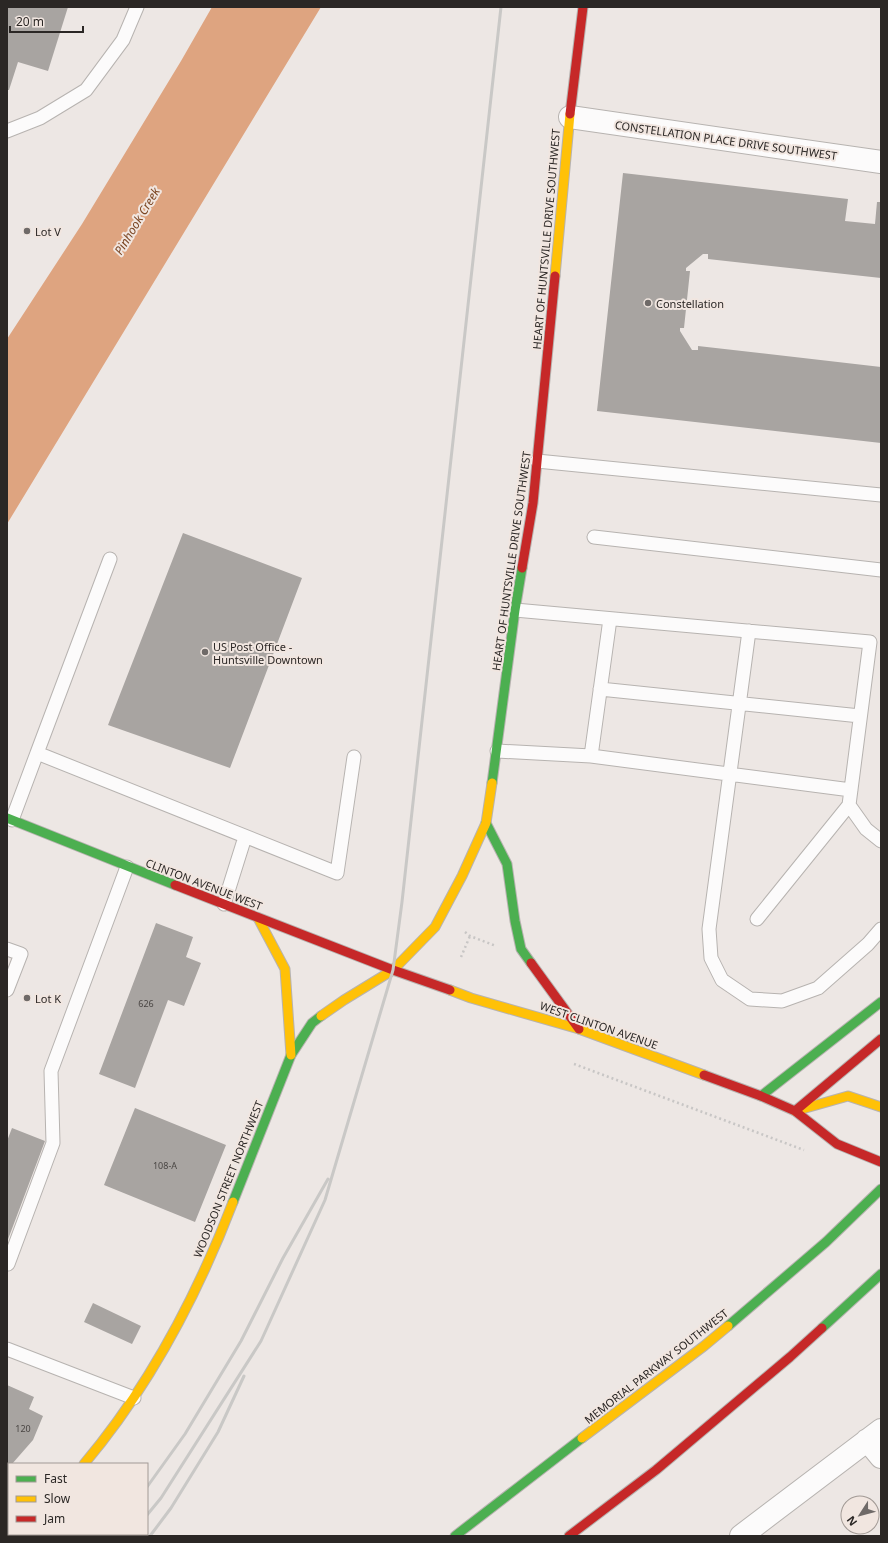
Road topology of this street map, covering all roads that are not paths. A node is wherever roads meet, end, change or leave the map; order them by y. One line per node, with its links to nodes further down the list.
1 (137, 7): 4 (lane)
2 (583, 7): 3 (main road, HEART OF HUNTSVILLE DRIVE SOUTHWEST)
3 (570, 117): 5 (street, CONSTELLATION PLACE DRIVE SOUTHWEST); 6 (main road, HEART OF HUNTSVILLE DRIVE SOUTHWEST)
4 (7, 131)
5 (881, 162)
6 (538, 461): 7 (lane); 11 (main road, HEART OF HUNTSVILLE DRIVE SOUTHWEST)
7 (881, 495)
8 (594, 537): 10 (lane)
9 (110, 559): 18 (lane)
10 (881, 570)
11 (515, 610): 12 (lane); 17 (main road, HEART OF HUNTSVILLE DRIVE SOUTHWEST)
12 (610, 619): 13 (lane); 14 (lane)
13 (750, 631): 15 (lane); 16 (lane)
14 (600, 689): 15 (lane); 19 (lane)
15 (739, 703): 16 (lane); 21 (lane)
16 (860, 716): 22 (lane)
17 (497, 751): 19 (lane); 25 (main road, HEART OF HUNTSVILLE DRIVE SOUTHWEST)
18 (37, 753): 24 (lane); 26 (lane)
19 (591, 756): 21 (lane)
20 (354, 757): 26 (lane)
21 (730, 775): 22 (lane); 32 (lane)
22 (851, 790): 23 (lane)
23 (849, 805): 27 (lane); 31 (lane)
24 (10, 819): 28 (main road, CLINTON AVENUE WEST)
25 (486, 823): 34 (main road, HEART OF HUNTSVILLE DRIVE SOUTHWEST); 37 (main road)
26 (245, 837): 29 (lane)
27 (881, 841)
28 (127, 867): 29 (main road, CLINTON AVENUE WEST); 45 (lane)
29 (224, 904): 30 (main road, CLINTON AVENUE WEST)
30 (258, 918): 34 (main road, CLINTON AVENUE WEST); 39 (main road)
31 (757, 918)
32 (881, 929)
33 (7, 948): 35 (lane)
34 (393, 970): 37 (main road, WEST CLINTON AVENUE); 39 (main road, WOODSON STREET NORTHWEST)
35 (7, 990)
36 (881, 1002): 40 (main road)
37 (579, 1029): 40 (main road, WEST CLINTON AVENUE)
38 (881, 1039): 42 (main road)
39 (291, 1056): 48 (main road, WOODSON STREET NORTHWEST)
40 (761, 1096): 42 (main road, WEST CLINTON AVENUE)
41 (881, 1107): 42 (main road)
42 (795, 1111): 43 (main road, WEST CLINTON AVENUE)
43 (881, 1162)
44 (881, 1190): 52 (main road, MEMORIAL PARKWAY SOUTHWEST)
45 (8, 1264)
46 (881, 1274): 53 (main road)
47 (7, 1349): 48 (lane)
48 (134, 1398): 51 (main road, WOODSON STREET NORTHWEST)
49 (874, 1435): 50 (street); 54 (street)
50 (881, 1457)
51 (85, 1463)
52 (455, 1536)
53 (569, 1536)
54 (741, 1536)

